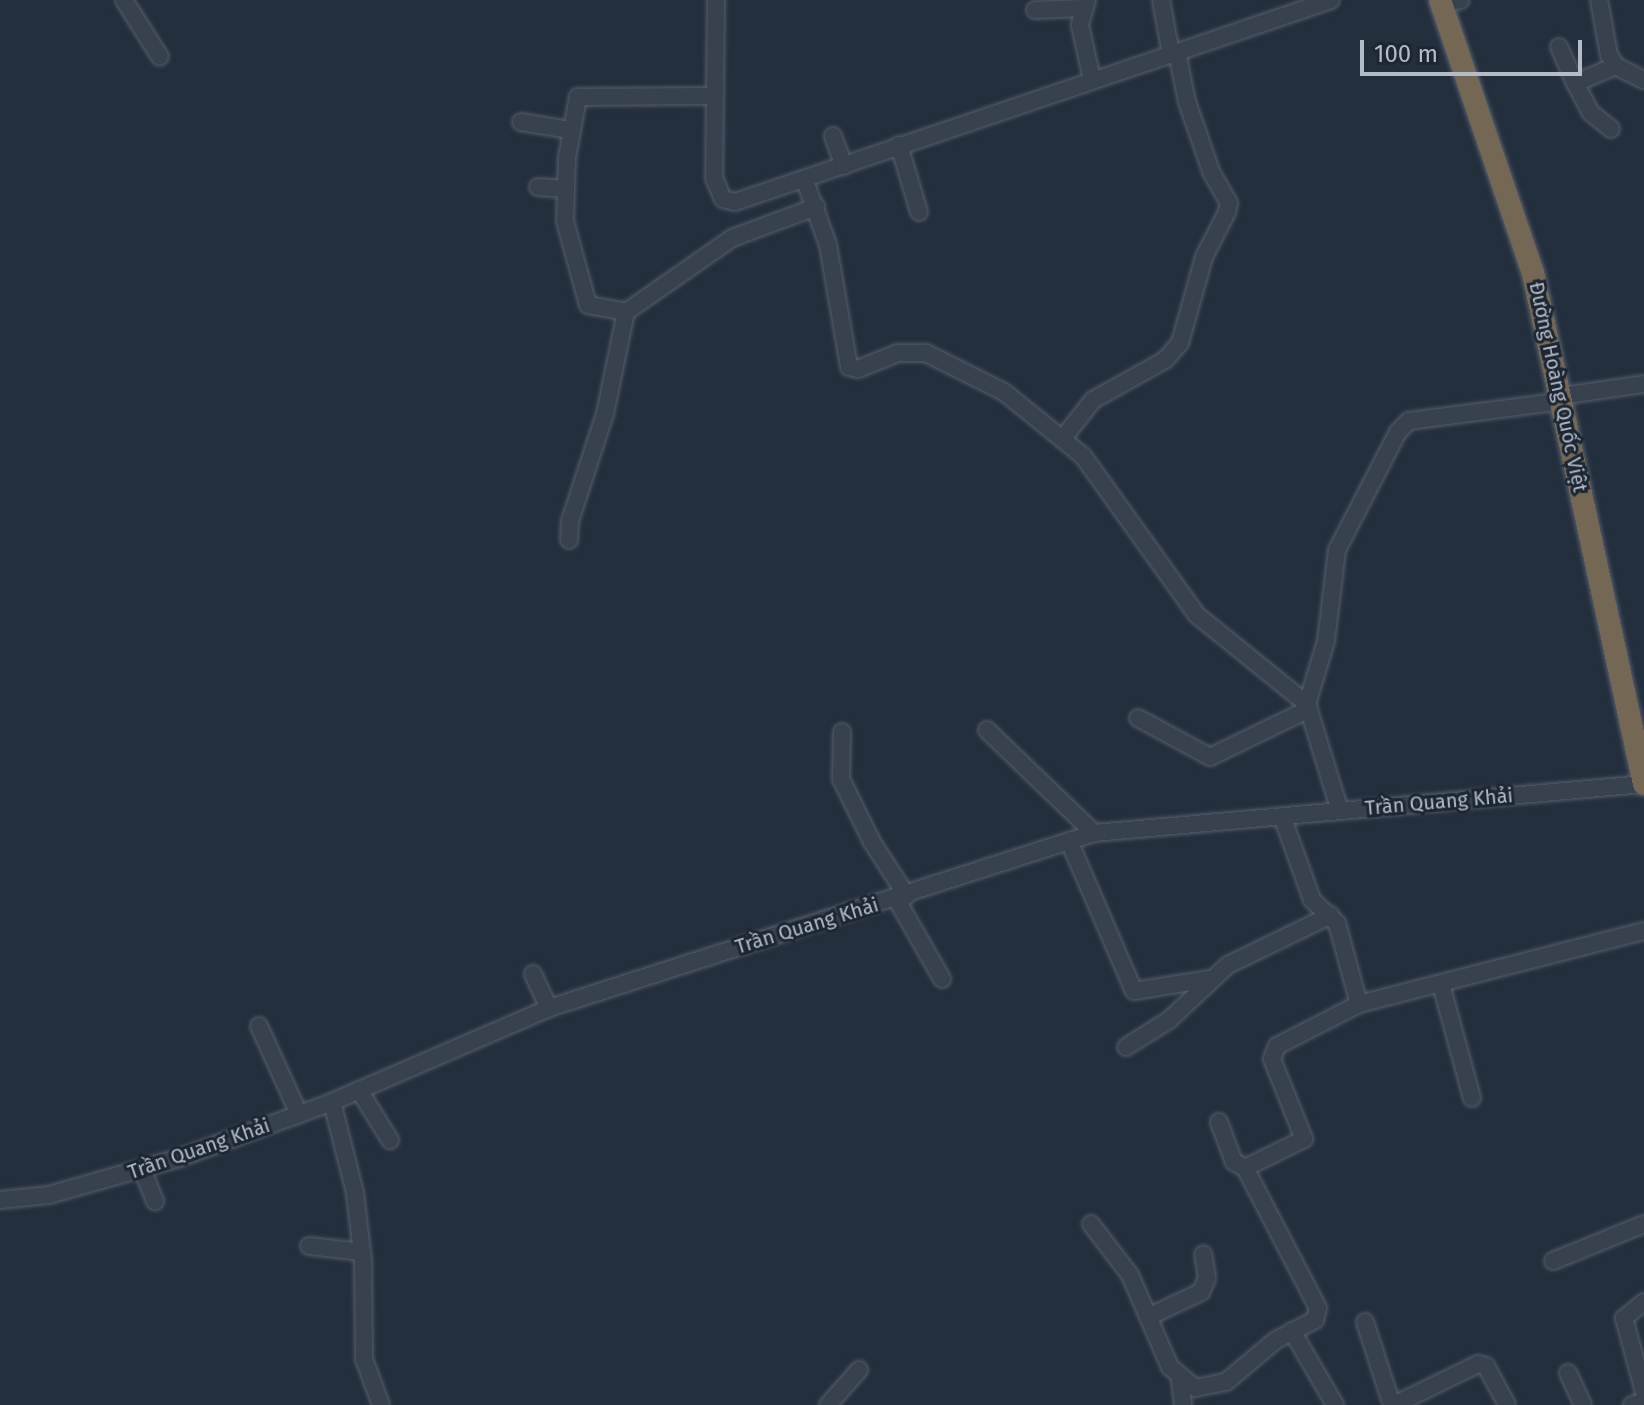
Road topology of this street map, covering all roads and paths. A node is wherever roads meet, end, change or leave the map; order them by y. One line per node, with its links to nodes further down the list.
1 (124, 0): 12 (street)
2 (716, 0): 17 (street)
3 (1161, 0): 11 (street)
4 (1331, 0): 8 (street)
5 (1599, 0): 13 (street)
6 (1448, 1): 31 (highway, Đường Hoàng Quốc Việt)
7 (1085, 4): 9 (street); 14 (street)
8 (1301, 5): 11 (street)
9 (1035, 10)
10 (1559, 47): 16 (street)
11 (1174, 53): 14 (street); 32 (street)
12 (160, 57)
13 (1616, 66): 15 (street); 16 (street)
14 (1092, 79): 22 (street)
15 (1644, 80)
16 (1575, 83): 19 (street)
17 (712, 96): 20 (street); 24 (street)
18 (521, 122): 20 (street)
19 (1611, 129)
20 (570, 130): 26 (street)
21 (833, 136): 23 (street)
22 (899, 145): 23 (street); 28 (street)
23 (844, 166): 24 (street)
24 (805, 181): 27 (street)
25 (538, 187): 26 (street)
26 (566, 189): 29 (street)
27 (816, 207): 29 (street); 32 (street)
28 (919, 212)
29 (626, 312): 33 (street)
30 (1644, 384): 31 (street)
31 (1562, 399): 34 (street); 38 (highway, Đường Hoàng Quốc Việt)
32 (1064, 437): 34 (street)
33 (569, 540)
34 (1308, 706): 35 (street); 39 (street)
35 (1138, 718)
36 (987, 730): 41 (street)
37 (842, 732): 43 (street)
38 (1644, 784): 39 (street, Trần Quang Khải)
39 (1340, 811): 40 (street, Trần Quang Khải)
40 (1282, 816): 41 (street, Trần Quang Khải); 44 (street)
41 (1094, 833): 42 (street, Trần Quang Khải)
42 (1069, 841): 43 (street, Trần Quang Khải); 48 (street)
43 (902, 898): 47 (street); 51 (street, Trần Quang Khải)
44 (1331, 915): 48 (street); 50 (street)
45 (1644, 931): 49 (street)
46 (533, 974): 51 (street)
47 (942, 979)
48 (1210, 979): 53 (street)
49 (1441, 984): 50 (street); 55 (street)
50 (1359, 1004): 60 (street)
51 (549, 1008): 54 (street, Trần Quang Khải)
52 (259, 1026): 57 (street)
53 (1126, 1047)
54 (359, 1090): 56 (street, Trần Quang Khải); 59 (street)
55 (1472, 1098)
56 (332, 1102): 57 (street, Trần Quang Khải); 67 (street)
57 (299, 1114): 61 (street, Trần Quang Khải)
58 (1219, 1122): 60 (street)
59 (390, 1140)
60 (1245, 1168): 73 (street)
61 (142, 1169): 62 (street, Trần Quang Khải); 63 (street)
62 (0, 1200)
63 (155, 1201)
64 (1091, 1224): 71 (street)
65 (1644, 1224): 69 (street)
66 (309, 1246): 67 (street)
67 (362, 1252): 79 (street)
68 (1203, 1254): 71 (street)
69 (1553, 1261)
70 (1644, 1302): 77 (street)
71 (1148, 1317): 76 (street)
72 (1365, 1322): 83 (street)
73 (1292, 1331): 76 (street); 82 (street)
74 (859, 1370): 80 (street)
75 (1568, 1373): 84 (street)
76 (1180, 1380): 81 (street)
77 (1644, 1392)
78 (1644, 1402): 85 (street)
79 (381, 1405)
80 (828, 1405)
81 (1183, 1405)
82 (1335, 1405)
83 (1507, 1405)
84 (1583, 1405)
85 (1632, 1405)

